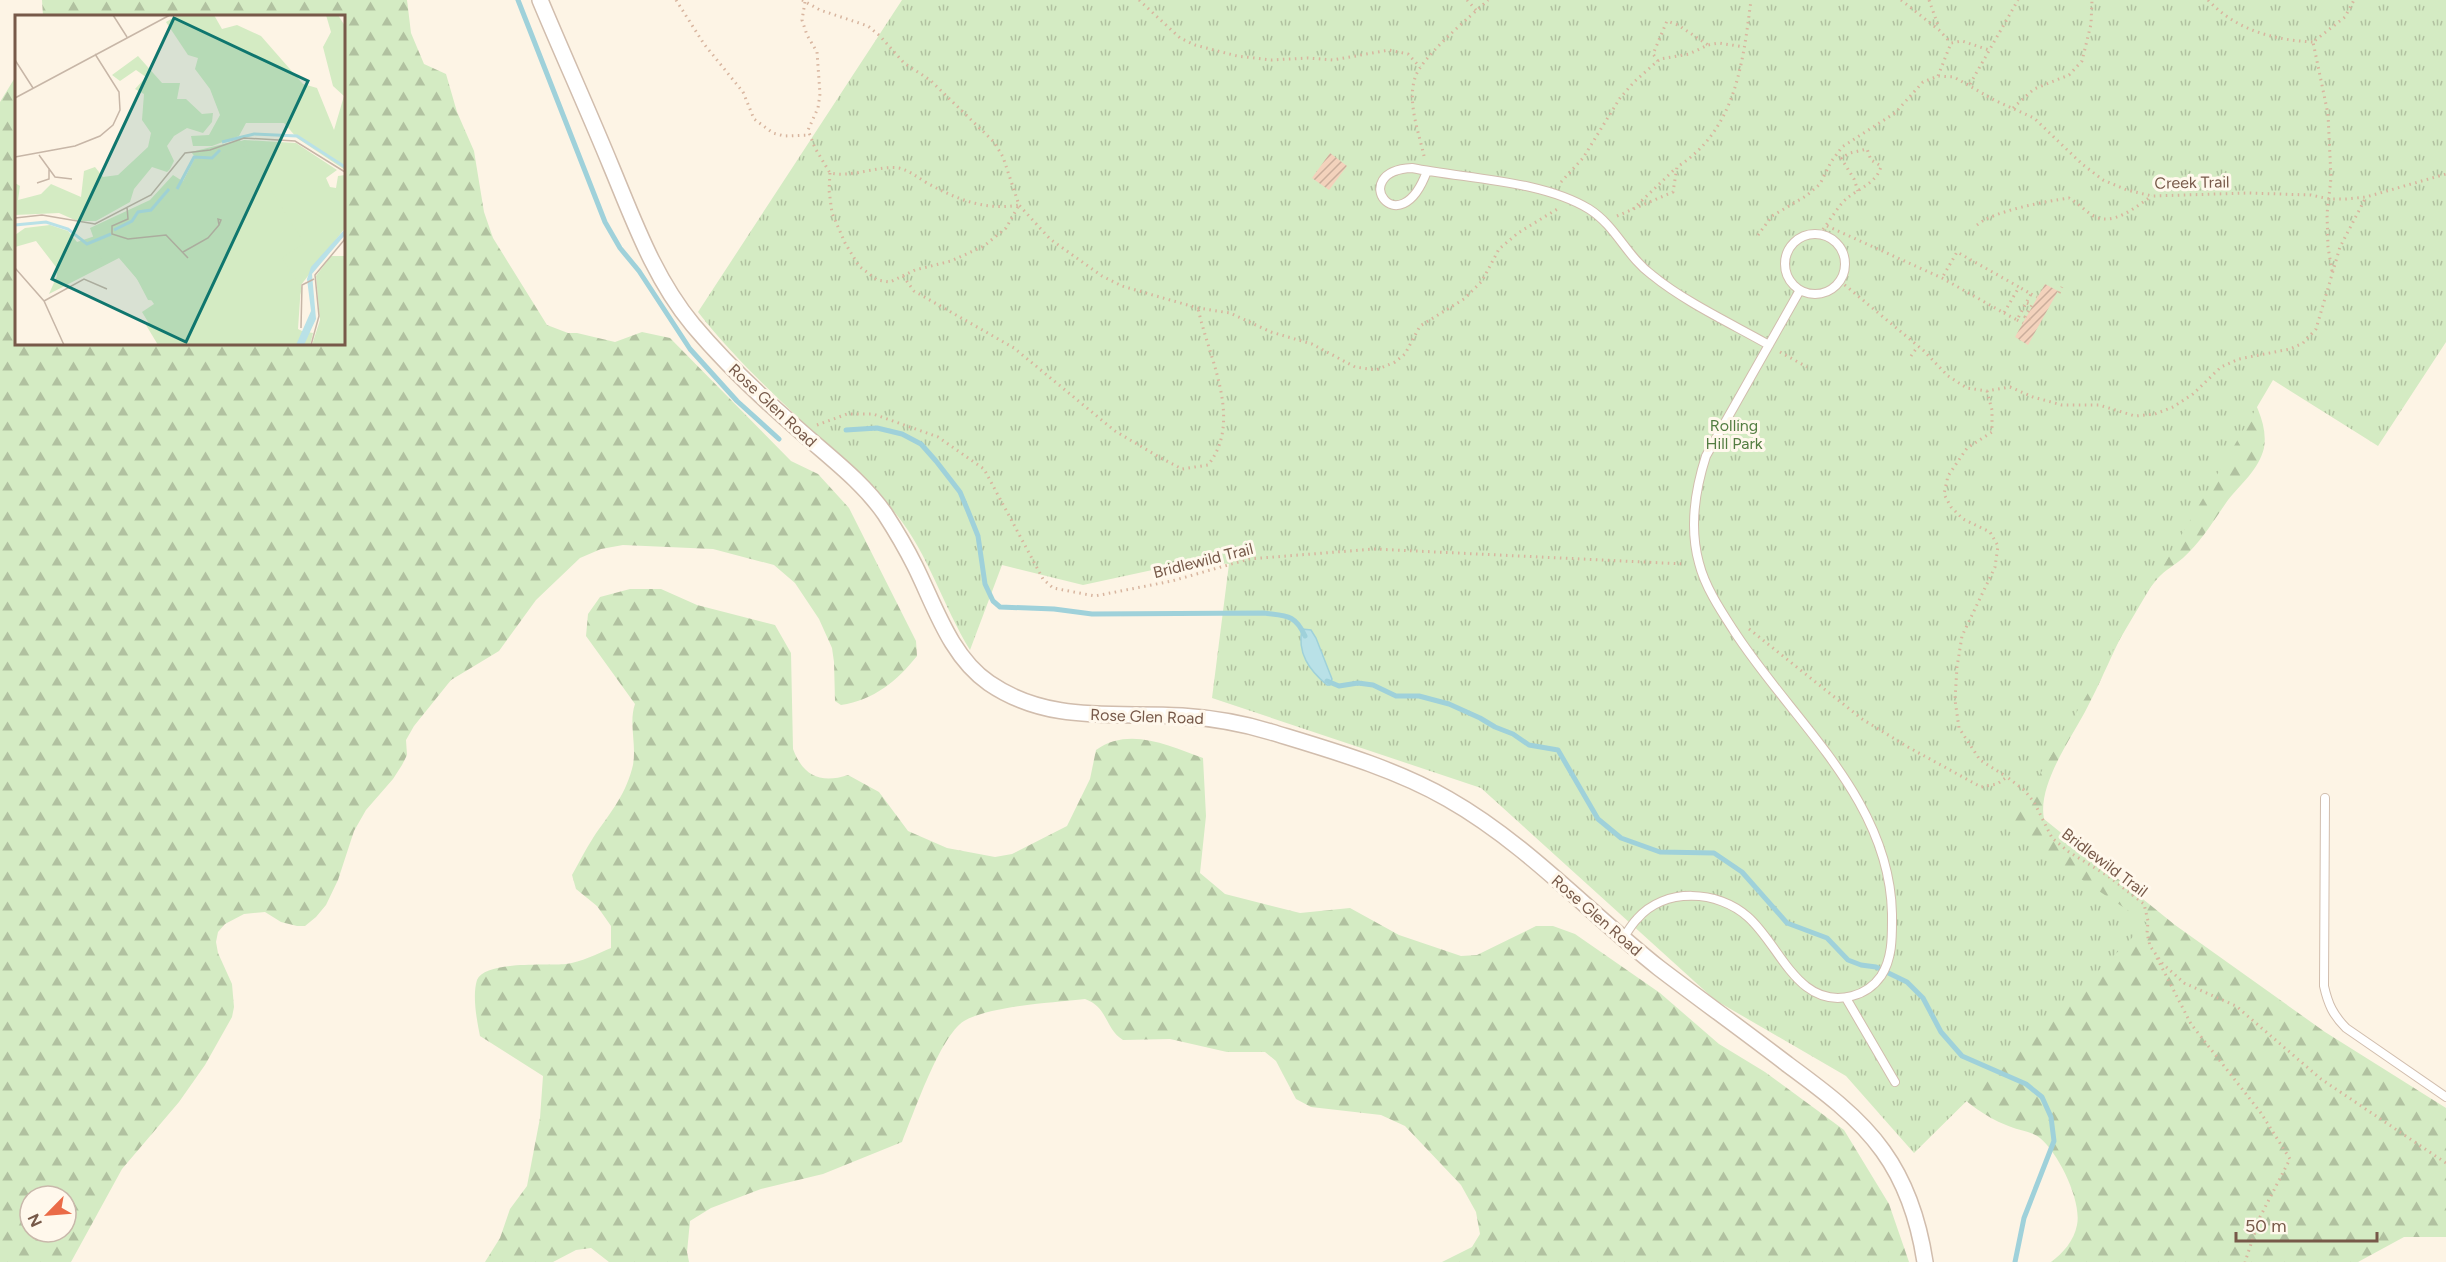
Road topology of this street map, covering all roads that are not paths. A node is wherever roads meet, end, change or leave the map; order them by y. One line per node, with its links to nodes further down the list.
1 (540, 0): 6 (street, Rose Glen Road)
2 (1427, 171): 2 (lane); 4 (lane)
3 (1800, 290): 3 (lane); 4 (lane)
4 (1769, 345): 7 (lane)
5 (2325, 798): 9 (lane)
6 (1624, 938): 7 (lane); 10 (street, Rose Glen Road)
7 (1846, 998): 8 (lane)
8 (1895, 1082)
9 (2446, 1097)
10 (1925, 1262)

